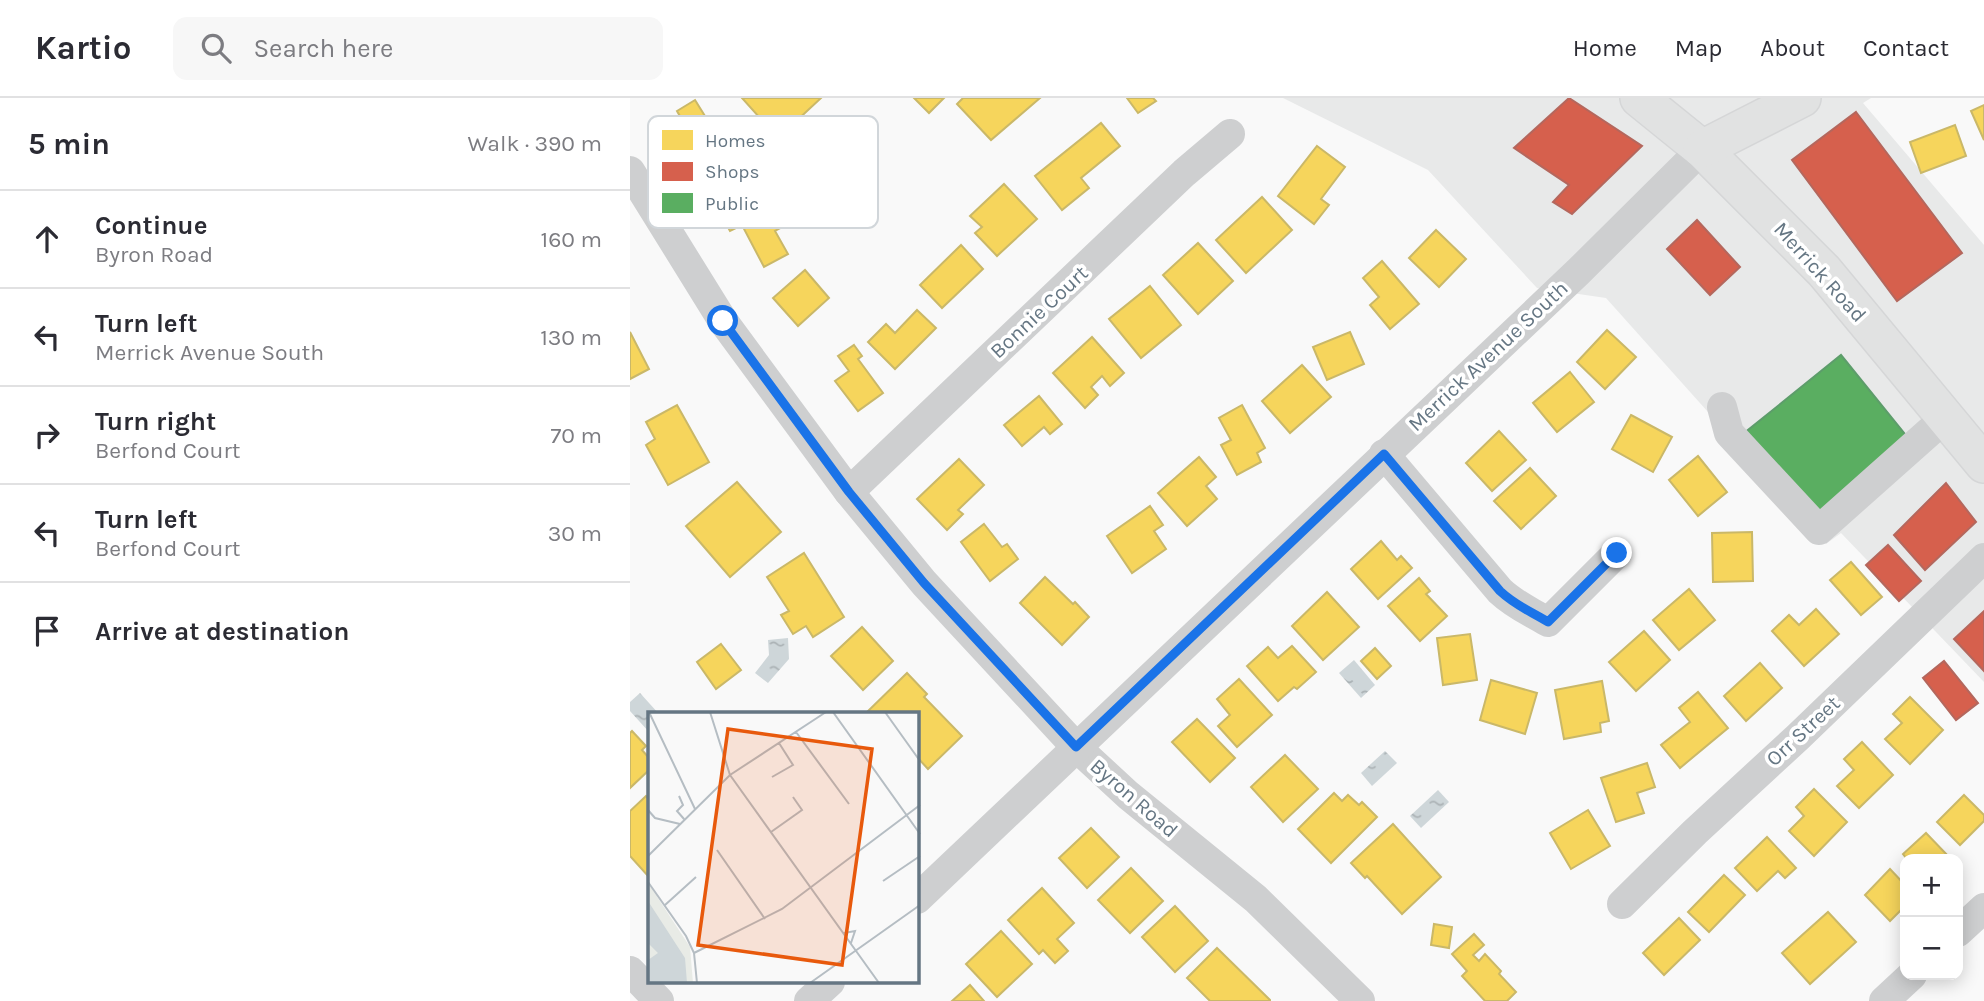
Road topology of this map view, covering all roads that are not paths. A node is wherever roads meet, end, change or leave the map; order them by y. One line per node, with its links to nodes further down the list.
1 (1639, 98): 4 (main road, Merrick Road)
2 (1802, 98): 4 (main road, Merrick Avenue South)
3 (1230, 134): 12 (street, Bonnie Court)
4 (1702, 149): 9 (main road, Merrick Road); 10 (street, Merrick Avenue South)
5 (630, 171): 6 (street, Byron Road)
6 (648, 200)
7 (665, 228): 12 (street, Byron Road)
8 (1722, 408): 9 (street)
9 (1945, 418): 11 (main road, Merrick Road)
10 (1384, 454): 13 (street); 15 (street, Merrick Avenue South)
11 (1984, 464)
12 (849, 492): 15 (street, Byron Road)
13 (1617, 553)
14 (1984, 558): 17 (street, Orr Street)
15 (1076, 747): 16 (street, Merrick Avenue South); 23 (street, Byron Road)
16 (919, 896)
17 (1622, 904)
18 (1984, 908): 19 (street)
19 (1963, 927)
20 (630, 971): 22 (street)
21 (1907, 980): 24 (street)
22 (659, 1001)
23 (1360, 1001)
24 (1884, 1001)

